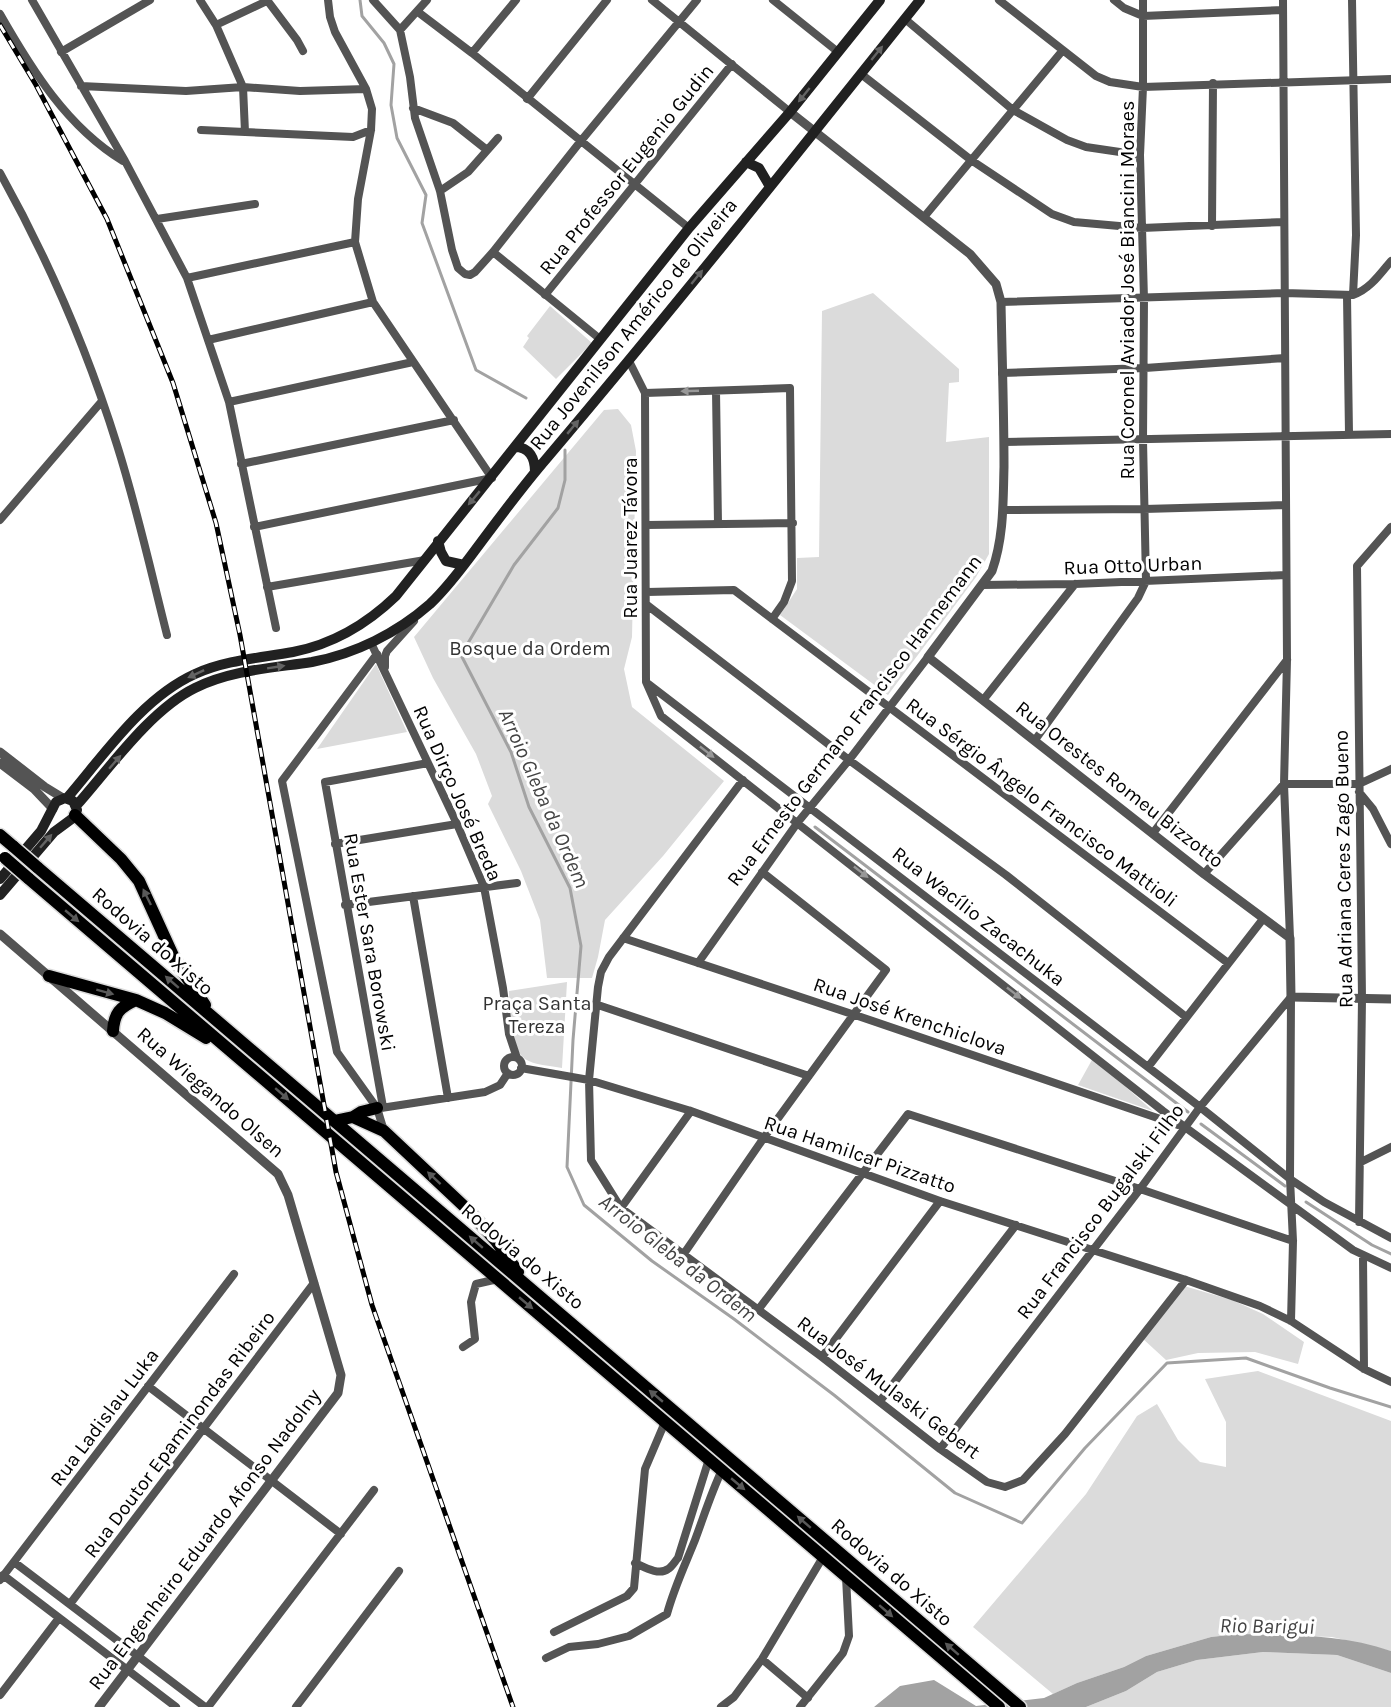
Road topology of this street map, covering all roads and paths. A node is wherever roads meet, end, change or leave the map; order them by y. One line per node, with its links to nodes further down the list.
1 (32, 0): 30 (street)
2 (150, 0): 30 (street)
3 (200, 0): 26 (street)
4 (328, 0): 42 (street)
5 (373, 0): 27 (street)
6 (427, 0): 21 (street)
7 (516, 0): 32 (street)
8 (607, 0): 43 (street)
9 (652, 0): 25 (street, Rua Ernesto Germano Francisco Hannemann)
10 (697, 0): 25 (street)
11 (773, 0): 31 (street)
12 (880, 0): 31 (main road, Rua Jovenilson Américo de Oliveira)
13 (920, 0): 24 (main road, Rua Jovenilson Américo de Oliveira)
14 (999, 0): 28 (street)
15 (1114, 0): 23 (street)
16 (1143, 0): 23 (street, Rua Coronel Aviador José Biancini Moraes)
17 (1282, 0): 20 (street)
18 (1352, 0): 35 (street)
19 (267, 1): 26 (street); 29 (street)
20 (1283, 10): 23 (street); 37 (street)
21 (418, 12): 27 (street); 32 (street)
22 (0, 15): 56 (street)
23 (1143, 16): 41 (street, Rua Coronel Aviador José Biancini Moraes)
24 (905, 19): 34 (main road, Rua Jovenilson Américo de Oliveira, one-way to 24); 45 (street)
25 (679, 22): 33 (street, Rua Ernesto Germano Francisco Hannemann); 52 (street)
26 (216, 25): 40 (street)
27 (400, 30): 44 (street)
28 (1063, 50): 41 (street); 45 (street)
29 (303, 51)
30 (61, 52): 39 (street)
31 (838, 52): 46 (main road, Rua Jovenilson Américo de Oliveira, one-way to 46)
32 (472, 53): 43 (street)
33 (732, 64): 46 (street, Rua Ernesto Germano Francisco Hannemann); 59 (street, Rua Professor Eugenio Gudin)
34 (861, 74): 50 (main road, Rua Jovenilson Américo de Oliveira); 55 (street)
35 (1354, 79): 36 (street); 37 (street); 75 (street)
36 (1391, 79)
37 (1282, 81): 38 (street); 65 (street)
38 (1213, 83): 41 (street); 66 (street)
39 (81, 86): 40 (street); 56 (street)
40 (243, 87): 42 (street); 49 (street)
41 (1143, 87): 54 (street, Rua Coronel Aviador José Biancini Moraes)
42 (366, 89): 48 (street)
43 (527, 99): 52 (street)
44 (413, 108): 53 (street); 61 (street)
45 (1013, 110): 54 (street); 55 (street)
46 (790, 112): 50 (street, Rua Ernesto Germano Francisco Hannemann); 57 (main road, Rua Jovenilson Américo de Oliveira)
47 (201, 130): 49 (street)
48 (371, 130): 49 (street); 69 (street)
49 (245, 132)
50 (814, 132): 60 (main road, Rua Jovenilson Américo de Oliveira); 63 (street, Rua Ernesto Germano Francisco Hannemann)
51 (498, 138): 53 (street)
52 (580, 142): 59 (street); 70 (street)
53 (488, 150): 61 (street)
54 (1140, 155): 68 (street, Rua Coronel Aviador José Biancini Moraes)
55 (971, 160): 63 (street); 68 (street)
56 (125, 161): 64 (street)
57 (746, 162): 60 (main road); 67 (main road, Rua Jovenilson Américo de Oliveira)
58 (0, 173): 88 (street)
59 (635, 185): 67 (street); 74 (street, Rua Professor Eugenio Gudin)
60 (770, 185): 82 (main road, Rua Jovenilson Américo de Oliveira, one-way to 60)
61 (440, 191): 70 (street)
62 (255, 204): 64 (street)
63 (924, 217): 78 (street, Rua Ernesto Germano Francisco Hannemann)
64 (157, 219): 72 (street)
65 (1284, 222): 66 (street); 73 (street)
66 (1212, 226): 68 (street)
67 (689, 228): 80 (main road, Rua Jovenilson Américo de Oliveira)
68 (1142, 228): 76 (street, Rua Coronel Aviador José Biancini Moraes)
69 (355, 242): 72 (street); 77 (street)
70 (493, 252): 74 (street)
71 (1391, 261): 75 (street)
72 (187, 278): 79 (street)
73 (1284, 293): 75 (street); 76 (street); 81 (street)
74 (546, 295): 80 (street)
75 (1350, 296): 91 (street)
76 (1144, 298): 78 (street); 84 (street, Rua Coronel Aviador José Biancini Moraes)
77 (373, 302): 79 (street); 83 (street)
78 (1001, 302): 85 (street, Rua Ernesto Germano Francisco Hannemann)
79 (208, 339): 89 (street)
80 (600, 339): 96 (main road, Rua Jovenilson Américo de Oliveira)
81 (1284, 358): 84 (street); 93 (street)
82 (629, 361): 87 (street, Rua Juarez Távora); 98 (main road, Rua Jovenilson Américo de Oliveira, one-way to 82)
83 (412, 362): 89 (street); 90 (street)
84 (1144, 368): 85 (street); 94 (street, Rua Coronel Aviador José Biancini Moraes)
85 (1002, 373): 95 (street, Rua Ernesto Germano Francisco Hannemann)
86 (716, 391): 87 (street, one-way to 87); 104 (street); 105 (street)
87 (645, 393): 106 (street, Rua Juarez Távora)
88 (102, 402): 103 (street); 122 (street)
89 (230, 402): 97 (street)
90 (454, 420): 97 (street); 99 (street)
91 (1350, 434): 92 (street); 93 (street)
92 (1391, 434)
93 (1285, 435): 94 (street); 100 (street)
94 (1143, 440): 95 (street); 101 (street, Rua Coronel Aviador José Biancini Moraes)
95 (1004, 442): 102 (street, Rua Ernesto Germano Francisco Hannemann)
96 (515, 447): 98 (main road); 99 (main road, Rua Jovenilson Américo de Oliveira)
97 (241, 464): 107 (street)
98 (535, 472): 111 (main road, Rua Jovenilson Américo de Oliveira)
99 (492, 478): 107 (street); 109 (main road, Rua Jovenilson Américo de Oliveira, one-way to 109)
100 (1286, 505): 101 (street); 112 (street)
101 (1144, 509): 102 (street); 113 (street, Rua Coronel Aviador José Biancini Moraes)
102 (1003, 510): 115 (street, Rua Ernesto Germano Francisco Hannemann)
103 (0, 520)
104 (793, 523): 105 (street); 120 (street)
105 (718, 524): 106 (street)
106 (646, 525): 117 (street, Rua Juarez Távora)
107 (255, 527): 116 (street)
108 (1391, 527): 140 (street, Rua Adriana Ceres Zago Bueno)
109 (438, 541): 110 (main road, Rua Jovenilson Américo de Oliveira); 111 (main road)
110 (427, 560): 116 (street); 141 (main road, Rua Jovenilson Américo de Oliveira, one-way to 141)
111 (464, 565): 118 (main road, Rua Jovenilson Américo de Oliveira)
112 (1286, 575): 113 (street, Rua Otto Urban); 126 (street)
113 (1146, 581): 114 (street, Rua Otto Urban); 132 (street)
114 (1075, 584): 115 (street, Rua Otto Urban); 129 (street)
115 (982, 585): 125 (street, Rua Ernesto Germano Francisco Hannemann)
116 (267, 587): 121 (street)
117 (647, 592): 119 (street, Rua Juarez Távora); 120 (street, Rua Sérgio Ângelo Francisco Mattioli)
118 (431, 603): 123 (main road); 127 (street, Rua Jovenilson Américo de Oliveira)
119 (647, 605): 128 (street, Rua Juarez Távora); 134 (street)
120 (772, 619): 130 (street, Rua Sérgio Ângelo Francisco Mattioli)
121 (276, 628)
122 (167, 636)
123 (371, 643): 124 (street, Rua Dirço José Breda); 144 (main road, one-way to 123)
124 (377, 654): 127 (street, Rua Dirço José Breda); 187 (street)
125 (928, 657): 129 (street, Rua Orestes Romeu Bizzotto); 130 (street, Rua Ernesto Germano Francisco Hannemann)
126 (1287, 660): 139 (street); 147 (street)
127 (386, 674): 136 (street, Rua Dirço José Breda)
128 (646, 682): 131 (street, Rua Juarez Távora); 142 (street, Rua Wacílio Zacachuka)
129 (984, 699): 132 (street, Rua Orestes Romeu Bizzotto)
130 (890, 708): 134 (street, Rua Ernesto Germano Francisco Hannemann); 165 (street, Rua Sérgio Ângelo Francisco Mattioli)
131 (661, 716): 138 (street, Rua Wacílio Zacachuka, one-way to 138)
132 (1035, 740): 147 (street, Rua Orestes Romeu Bizzotto)
133 (0, 753): 141 (street)
134 (849, 760): 142 (street, Rua Ernesto Germano Francisco Hannemann); 173 (street)
135 (0, 763): 143 (street)
136 (428, 763): 146 (street, Rua Dirço José Breda); 149 (street, Rua Ester Sara Borowski)
137 (1391, 769): 140 (street)
138 (743, 780): 145 (street, Rua Wacílio Zacachuka); 162 (street, Rua José Mulaski Gebert)
139 (1284, 784): 140 (street); 153 (street); 163 (street)
140 (1359, 788): 150 (street); 168 (street, Rua Adriana Ceres Zago Bueno)
141 (65, 798): 143 (main road); 144 (main road)
142 (811, 807): 145 (street, Rua Ernesto Germano Francisco Hannemann); 180 (street, Rua Wacílio Zacachuka)
143 (53, 809): 144 (main road); 154 (main road)
144 (73, 814): 157 (main road, one-way to 144); 174 (highway, one-way to 144)
145 (798, 822): 152 (street, Rua Ernesto Germano Francisco Hannemann); 191 (street, Rua Wacílio Zacachuka, one-way to 191)
146 (457, 824): 149 (street); 156 (street, Rua Dirço José Breda)
147 (1153, 833): 153 (street, Rua Orestes Romeu Bizzotto)
148 (0, 836): 174 (highway, Rodovia do Xisto, one-way to 148, bridge)
149 (335, 844): 159 (street, Rua Ester Sara Borowski)
150 (1391, 844)
151 (2, 856): 177 (highway, Rodovia do Xisto, one-way to 177, bridge)
152 (762, 872): 164 (street, Rua Ernesto Germano Francisco Hannemann); 172 (street)
153 (1204, 874): 160 (street, Rua Orestes Romeu Bizzotto)
154 (0, 879)
155 (517, 883): 156 (street)
156 (484, 886): 158 (street); 176 (street, Rua Dirço José Breda)
157 (0, 895)
158 (413, 896): 159 (street); 185 (street)
159 (345, 905): 187 (street, Rua Ester Sara Borowski)
160 (1263, 919): 163 (street, Rua Orestes Romeu Bizzotto); 165 (street)
161 (0, 934): 166 (street, Rua Wiegando Olsen)
162 (623, 938): 164 (street, Rua José Krenchiclova); 171 (street, Rua José Mulaski Gebert)
163 (1290, 938): 167 (street)
164 (698, 963): 172 (street, Rua José Krenchiclova)
165 (1228, 963): 173 (street)
166 (49, 976): 170 (highway, one-way to 170); 175 (street, Rua Wiegando Olsen)
167 (1291, 997): 168 (street); 186 (street, Rua Francisco Bugalski Filho); 197 (street)
168 (1362, 999): 169 (street); 195 (street, Rua Adriana Ceres Zago Bueno)
169 (1391, 999)
170 (136, 1000): 175 (highway); 177 (highway)
171 (595, 1004): 183 (street); 184 (street, Rua José Mulaski Gebert)
172 (855, 1015): 183 (street); 191 (street, Rua José Krenchiclova)
173 (1186, 1017): 180 (street)
174 (216, 1020): 190 (highway, Rodovia do Xisto)
175 (112, 1031): 213 (street, Rua Wiegando Olsen)
176 (508, 1034): 178 (street, Rua Dirço José Breda); 179 (street, Rua Dirço José Breda)
177 (237, 1056): 211 (highway, Rodovia do Xisto, one-way to 211)
178 (517, 1058): 179 (street); 181 (street)
179 (505, 1063): 182 (street)
180 (1148, 1067): 186 (street, Rua Wacílio Zacachuka)
181 (521, 1068): 182 (street); 184 (street, Rua Hamilcar Pizzatto)
182 (508, 1073): 185 (street)
183 (809, 1076): 193 (street)
184 (586, 1079): 188 (street, Rua Hamilcar Pizzatto); 201 (street, Rua José Mulaski Gebert)
185 (448, 1098): 187 (street)
186 (1200, 1107): 191 (street, Rua Francisco Bugalski Filho); 197 (street, Rua Wacílio Zacachuka)
187 (380, 1108): 189 (highway); 192 (street)
188 (691, 1111): 193 (street, Rua Hamilcar Pizzatto); 201 (street)
189 (353, 1117): 190 (highway); 192 (highway)
190 (334, 1121): 214 (highway, Rodovia do Xisto, one-way to 190)
191 (1185, 1127): 198 (street, Rua Francisco Bugalski Filho); 200 (street, Rua Wacílio Zacachuka)
192 (384, 1131): 214 (highway, one-way to 192)
193 (763, 1139): 196 (street, Rua Hamilcar Pizzatto); 207 (street)
194 (1391, 1147): 195 (street)
195 (1361, 1162): 202 (street, Rua Adriana Ceres Zago Bueno)
196 (863, 1174): 198 (street); 199 (street, Rua Hamilcar Pizzatto); 215 (street)
197 (1290, 1179): 200 (street); 202 (street, Rua Wacílio Zacachuka)
198 (1140, 1189): 205 (street); 206 (street, Rua Francisco Bugalski Filho)
199 (940, 1201): 203 (street, Rua Hamilcar Pizzatto); 218 (street)
200 (1291, 1205): 205 (street); 208 (street, Rua Wacílio Zacachuka)
201 (621, 1208): 207 (street, Rua José Mulaski Gebert)
202 (1359, 1222): 204 (street, Rua Wacílio Zacachuka)
203 (1016, 1225): 206 (street, Rua Hamilcar Pizzatto); 223 (street)
204 (1389, 1234)
205 (1293, 1241): 216 (street)
206 (1092, 1250): 212 (street, Rua Hamilcar Pizzatto); 226 (street, Rua Francisco Bugalski Filho)
207 (683, 1255): 215 (street, Rua José Mulaski Gebert)
208 (1363, 1255): 209 (street, Rua Wacílio Zacachuka); 219 (street)
209 (1391, 1268)
210 (234, 1274): 221 (street, Rua Ladislau Luka)
211 (498, 1279): 217 (street); 224 (highway, Rodovia do Xisto, one-way to 224)
212 (1186, 1280): 216 (street); 226 (street, Rua José Mulaski Gebert)
213 (314, 1283): 222 (street, Rua Wiegando Olsen); 225 (street, Rua Doutor Epaminondas Ribeiro)
214 (527, 1286): 254 (highway, Rodovia do Xisto, one-way to 214)
215 (758, 1310): 218 (street, Rua José Mulaski Gebert)
216 (1291, 1321): 219 (street)
217 (463, 1347)
218 (822, 1357): 223 (street, Rua José Mulaski Gebert)
219 (1364, 1368): 220 (street)
220 (1390, 1380)
221 (148, 1386): 225 (street); 233 (street, Rua Ladislau Luka)
222 (338, 1393): 229 (street, Rua Engenheiro Eduardo Afonso Nadolny)
223 (880, 1401): 226 (street, Rua José Mulaski Gebert)
224 (665, 1422): 227 (highway, Rodovia do Xisto); 234 (street)
225 (204, 1428): 229 (street); 238 (street, Rua Doutor Epaminondas Ribeiro)
226 (940, 1449)
227 (709, 1460): 228 (highway, Rodovia do Xisto); 234 (street)
228 (722, 1470): 232 (highway, Rodovia do Xisto, one-way to 232); 242 (street)
229 (272, 1480): 231 (street); 241 (street, Rua Engenheiro Eduardo Afonso Nadolny)
230 (374, 1490): 231 (street)
231 (341, 1534): 249 (street)
232 (824, 1557): 237 (highway, Rodovia do Xisto); 243 (street)
233 (14, 1562): 236 (street, Rua Ladislau Luka); 238 (street)
234 (635, 1563): 240 (street)
235 (399, 1571): 250 (street)
236 (2, 1577): 239 (street)
237 (846, 1577): 246 (street); 253 (highway, Rodovia do Xisto, one-way to 253)
238 (70, 1604): 241 (street)
239 (59, 1618): 244 (street); 245 (street)
240 (554, 1632)
241 (138, 1656): 244 (street, Rua Engenheiro Eduardo Afonso Nadolny); 249 (street)
242 (546, 1658)
243 (762, 1659): 246 (street); 251 (street)
244 (127, 1670): 247 (street, Rua Engenheiro Eduardo Afonso Nadolny); 248 (street)
245 (0, 1695)
246 (808, 1698): 252 (street)
247 (99, 1707)
248 (176, 1707)
249 (207, 1707)
250 (296, 1707)
251 (721, 1707)
252 (800, 1707)
253 (999, 1707)
254 (1020, 1707)

